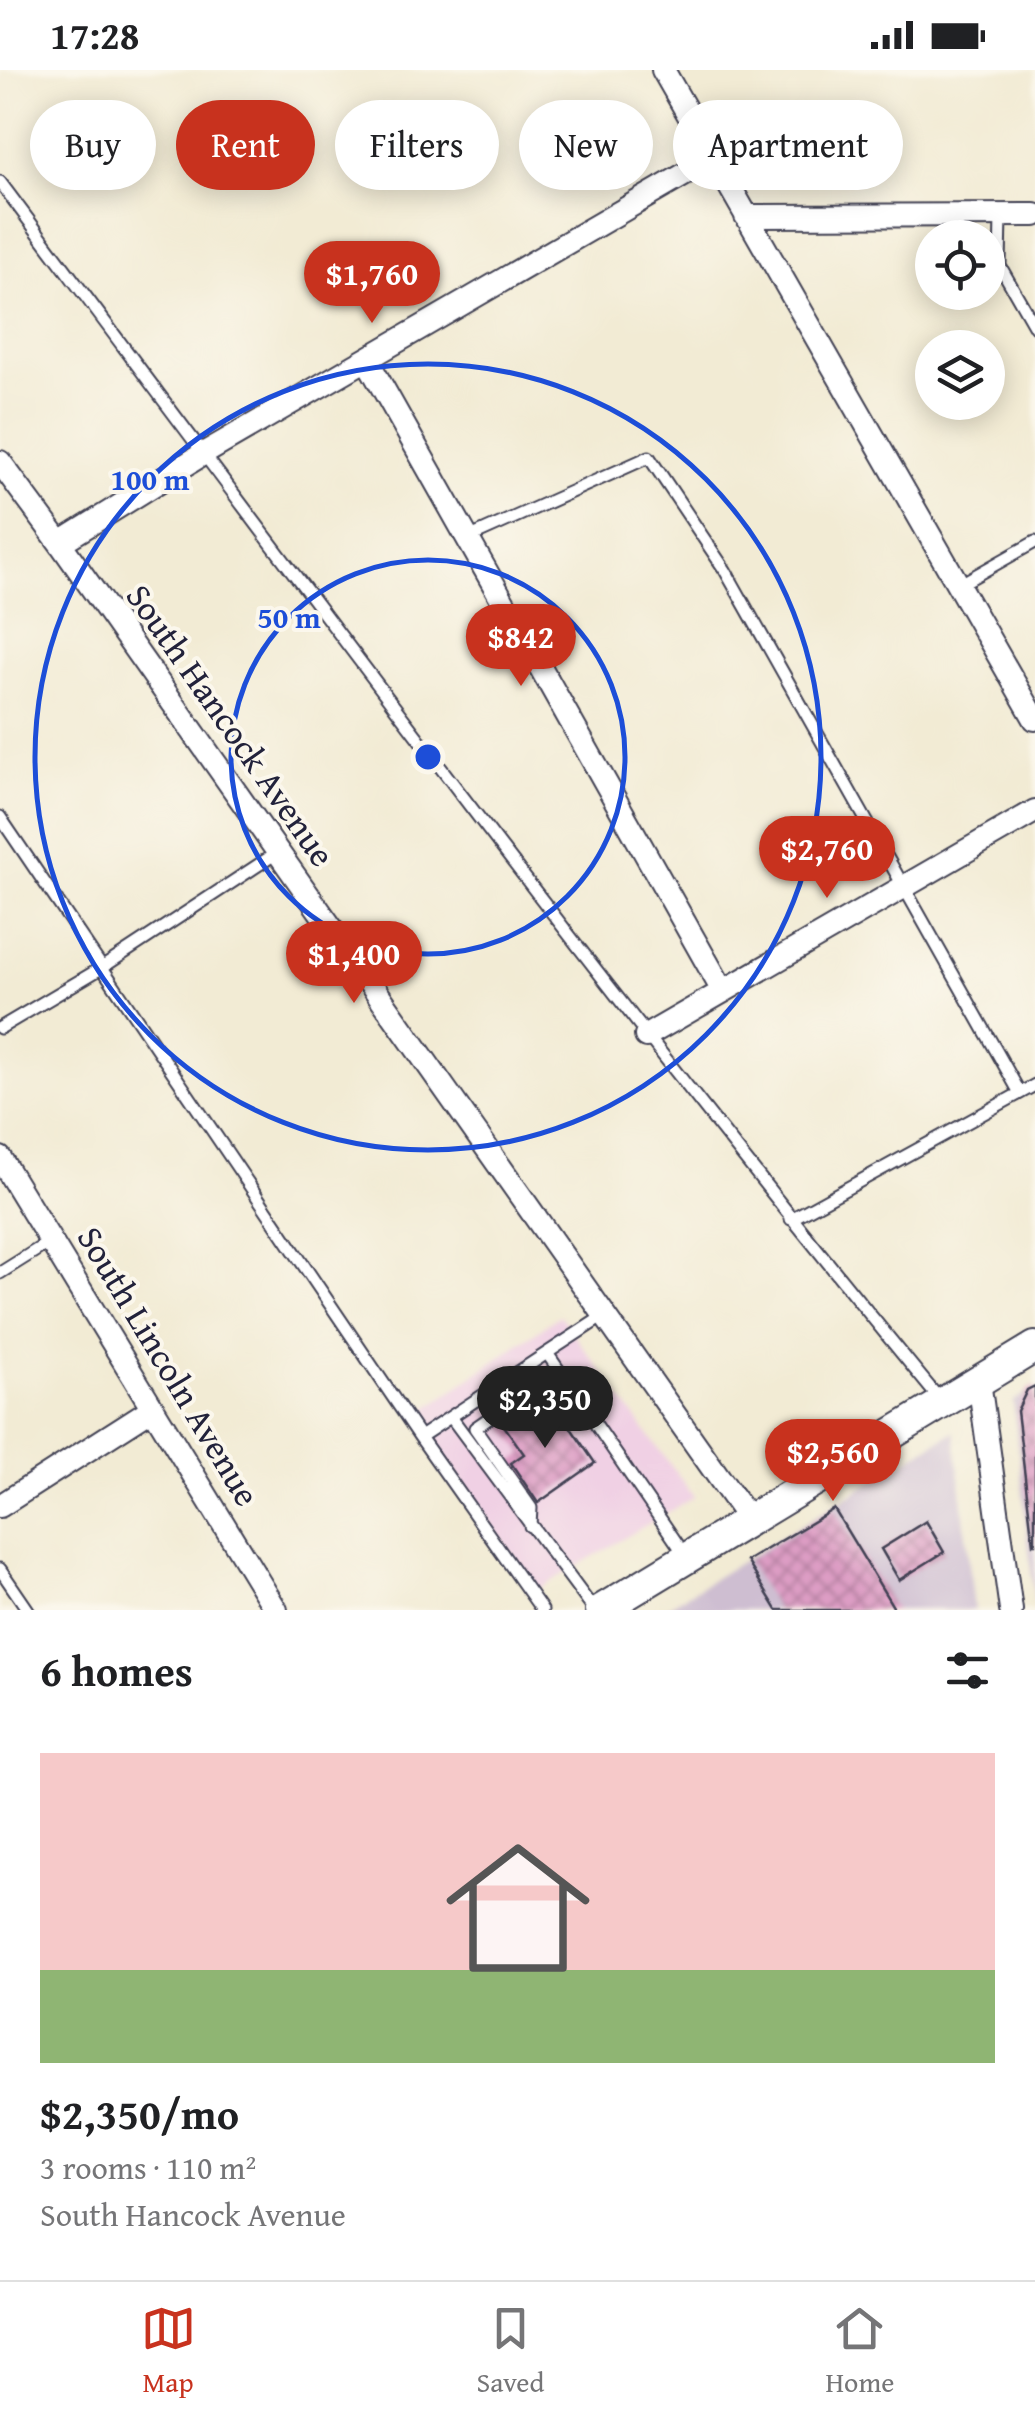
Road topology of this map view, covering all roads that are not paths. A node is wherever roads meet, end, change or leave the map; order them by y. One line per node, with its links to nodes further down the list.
1 (663, 70): 2 (street)
2 (680, 100)
3 (673, 181): 10 (street)
4 (0, 182): 11 (lane)
5 (731, 190): 8 (street)
6 (1001, 215): 7 (street); 8 (street); 9 (lane)
7 (1035, 215)
8 (746, 216): 16 (street)
9 (1035, 327)
10 (367, 360): 11 (street); 13 (street)
11 (203, 454): 14 (street); 25 (lane)
12 (0, 462): 14 (street, South Hancock Avenue)
13 (466, 539): 21 (lane); 23 (street)
14 (60, 542): 20 (street, South Hancock Avenue)
15 (1035, 542): 16 (lane)
16 (957, 586): 17 (street)
17 (1035, 719)
18 (1035, 811): 21 (street)
19 (0, 818): 22 (lane)
20 (278, 852): 22 (lane); 32 (street, South Hancock Avenue)
21 (904, 887): 23 (street); 27 (lane)
22 (103, 967): 24 (lane); 40 (lane)
23 (724, 990): 25 (street)
24 (0, 1028)
25 (646, 1036): 29 (lane)
26 (1035, 1085): 27 (lane)
27 (1020, 1093): 29 (lane)
28 (0, 1158): 30 (street, South Lincoln Avenue)
29 (791, 1219): 36 (lane)
30 (52, 1240): 31 (lane); 37 (street, South Lincoln Avenue)
31 (0, 1273)
32 (605, 1316): 34 (lane); 42 (street, South Hancock Avenue)
33 (1035, 1347): 35 (street)
34 (546, 1352): 38 (lane); 39 (lane)
35 (979, 1381): 36 (street); 50 (street)
36 (942, 1403): 42 (street)
37 (154, 1408): 41 (street); 47 (street, South Lincoln Avenue)
38 (588, 1411): 43 (lane); 44 (lane)
39 (451, 1417): 40 (lane); 43 (lane)
40 (420, 1437): 48 (lane)
41 (0, 1506)
42 (749, 1520): 44 (street)
43 (530, 1526): 49 (lane)
44 (688, 1558): 49 (street)
45 (0, 1569): 46 (lane)
46 (28, 1610)
47 (276, 1610)
48 (542, 1610)
49 (597, 1610)
50 (1011, 1610)

